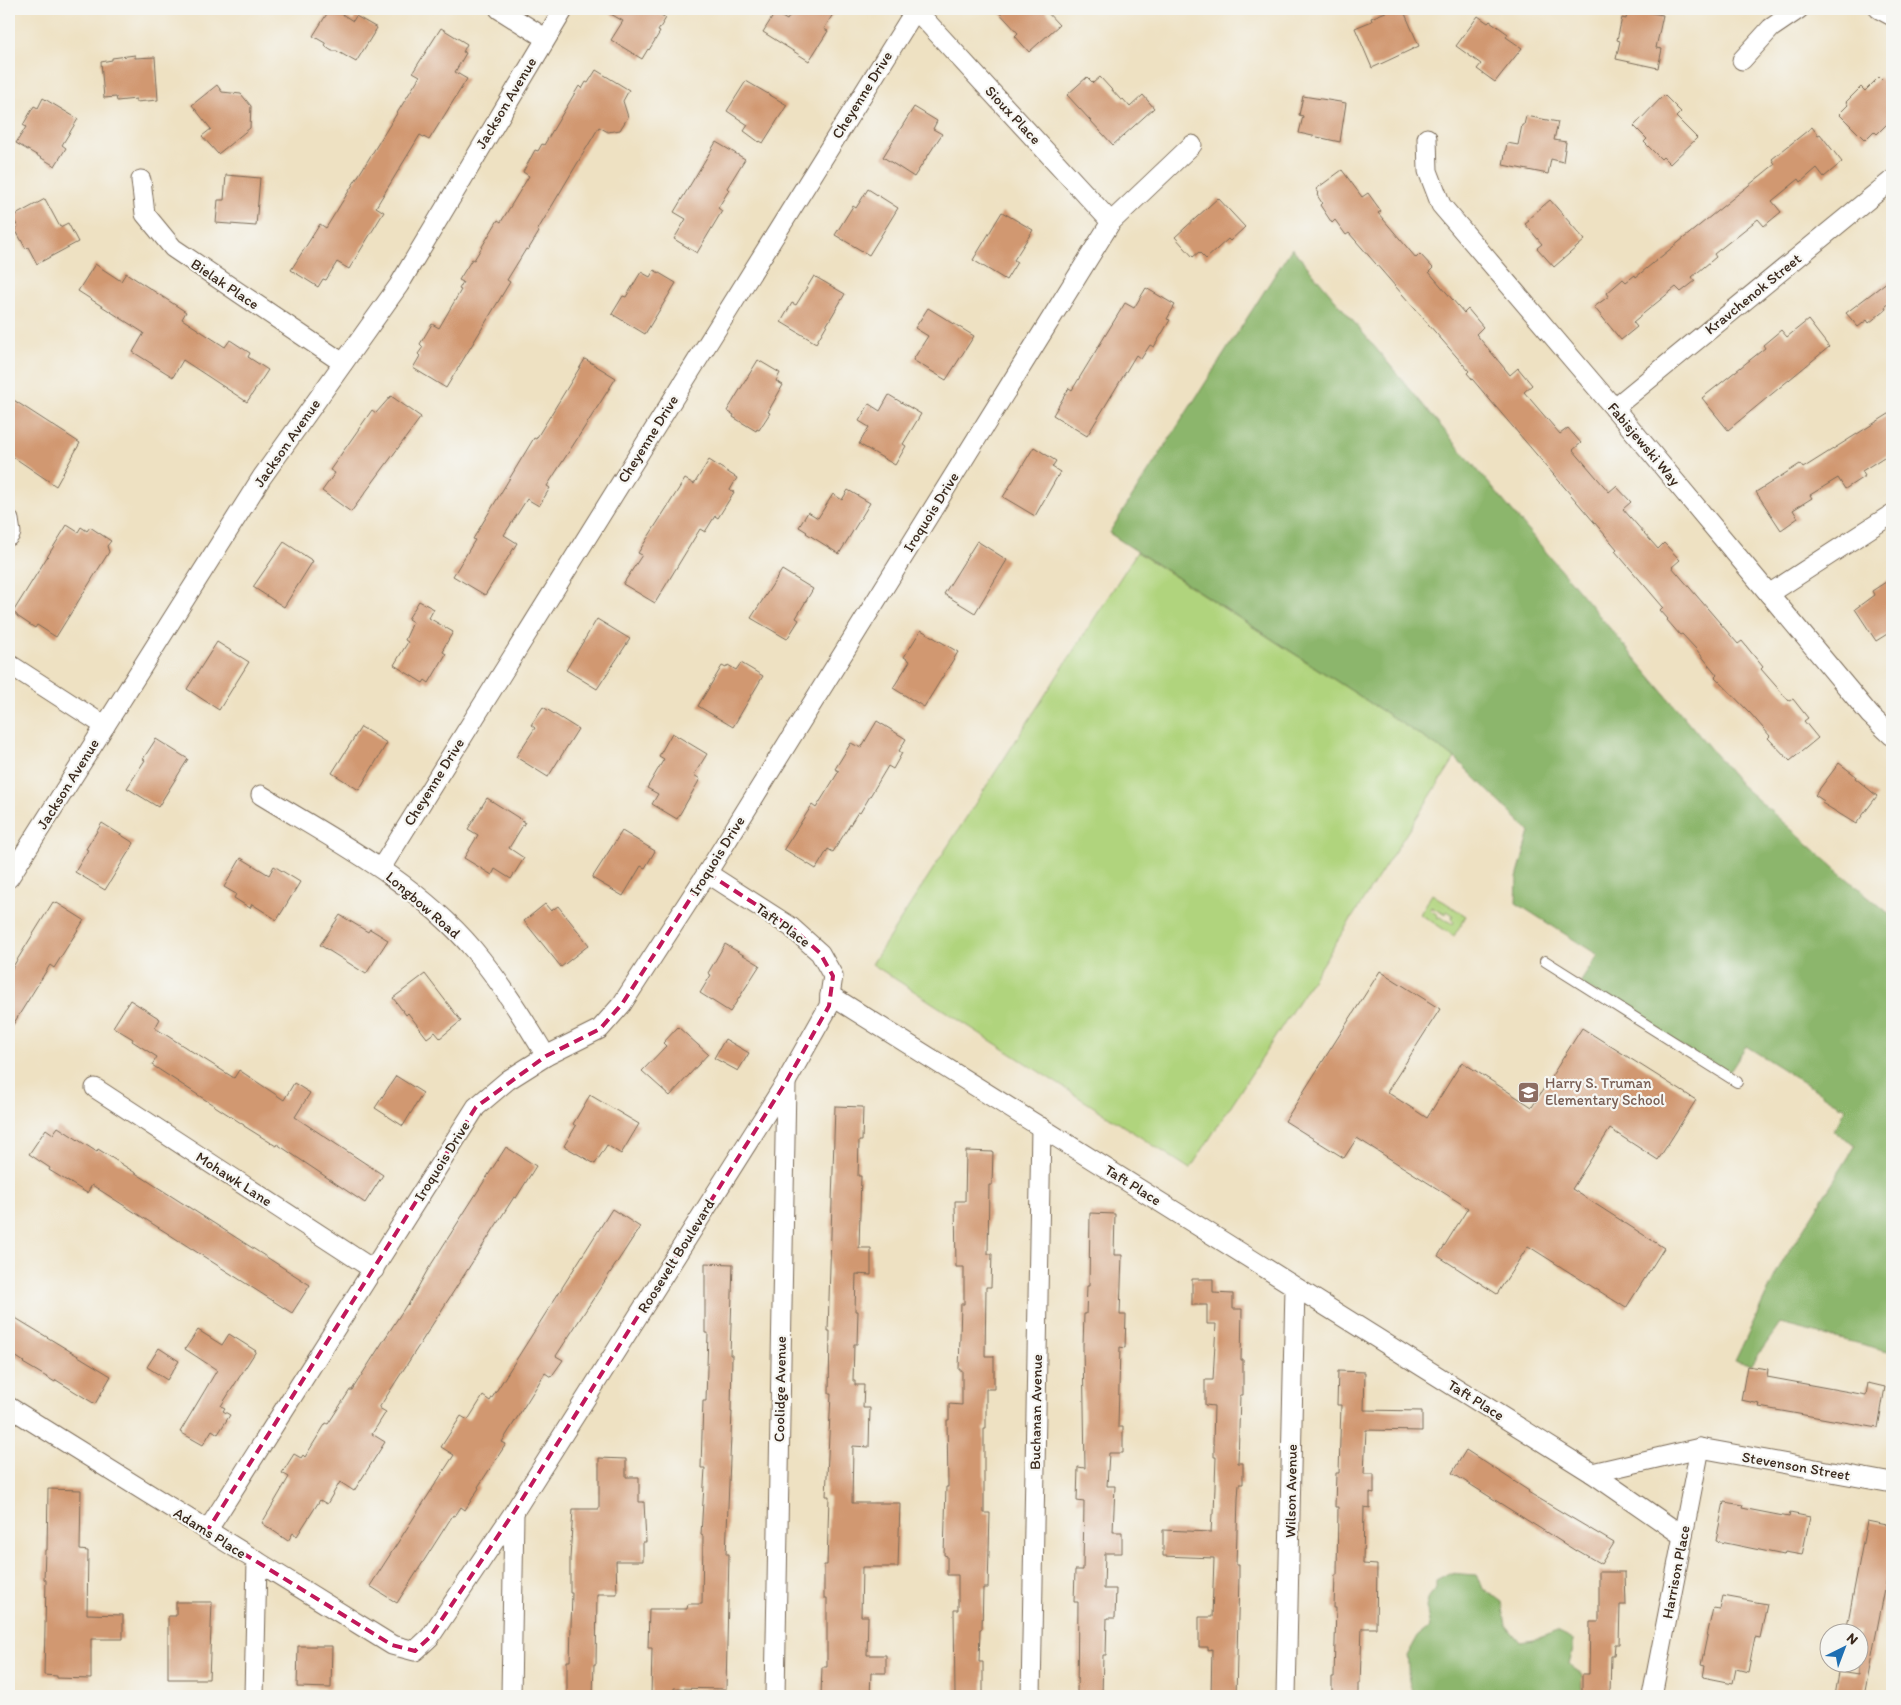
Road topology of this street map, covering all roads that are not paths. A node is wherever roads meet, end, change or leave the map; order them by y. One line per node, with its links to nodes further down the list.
1 (499, 9): 7 (street)
2 (564, 9): 7 (street, Jackson Avenue)
3 (916, 9): 13 (street, Sioux Place); 24 (street, Cheyenne Drive)
4 (1799, 9): 8 (street)
5 (1879, 9): 6 (street)
6 (1892, 16)
7 (545, 38): 14 (street, Jackson Avenue)
8 (1742, 60)
9 (1427, 138): 15 (street, Fabisjewski Way)
10 (1192, 145): 13 (street, Iroquois Drive)
11 (141, 180): 14 (street, Bielak Place)
12 (1892, 180): 15 (street, Kravchenok Street)
13 (1111, 222): 25 (street, Iroquois Drive)
14 (343, 363): 21 (street, Jackson Avenue)
15 (1614, 408): 19 (street, Fabisjewski Way)
16 (1892, 514): 19 (street)
17 (9, 520): 18 (street)
18 (9, 536)
19 (1768, 594): 22 (street, Fabisjewski Way)
20 (9, 664): 21 (street)
21 (105, 726): 26 (street, Jackson Avenue)
22 (1892, 736)
23 (262, 795): 24 (street, Longbow Road)
24 (381, 868): 29 (street, Longbow Road)
25 (706, 873): 28 (street, Taft Place); 29 (street, Iroquois Drive)
26 (9, 878)
27 (1545, 961): 31 (lane)
28 (830, 995): 30 (street, Roosevelt Boulevard); 33 (street, Taft Place)
29 (546, 1056): 34 (street, Iroquois Drive)
30 (786, 1082): 40 (street, Roosevelt Boulevard); 47 (street, Coolidge Avenue)
31 (1737, 1082)
32 (94, 1088): 34 (street, Mohawk Lane)
33 (1041, 1127): 35 (street, Taft Place); 48 (street, Buchanan Avenue)
34 (374, 1270): 41 (street, Iroquois Drive)
35 (1295, 1287): 38 (street, Taft Place); 49 (street, Wilson Avenue)
36 (9, 1407): 41 (street, Adams Place)
37 (1700, 1448): 38 (street); 39 (street, Stevenson Street); 42 (street, Harrison Place)
38 (1592, 1473): 42 (street, Taft Place)
39 (1892, 1483)
40 (514, 1512): 44 (street, Roosevelt Boulevard); 46 (street)
41 (207, 1531): 43 (street, Adams Place)
42 (1683, 1536): 50 (street, Harrison Place)
43 (257, 1561): 44 (street, Adams Place); 45 (street)
44 (415, 1651)
45 (254, 1696)
46 (511, 1696)
47 (775, 1696)
48 (1031, 1696)
49 (1286, 1696)
50 (1652, 1696)

